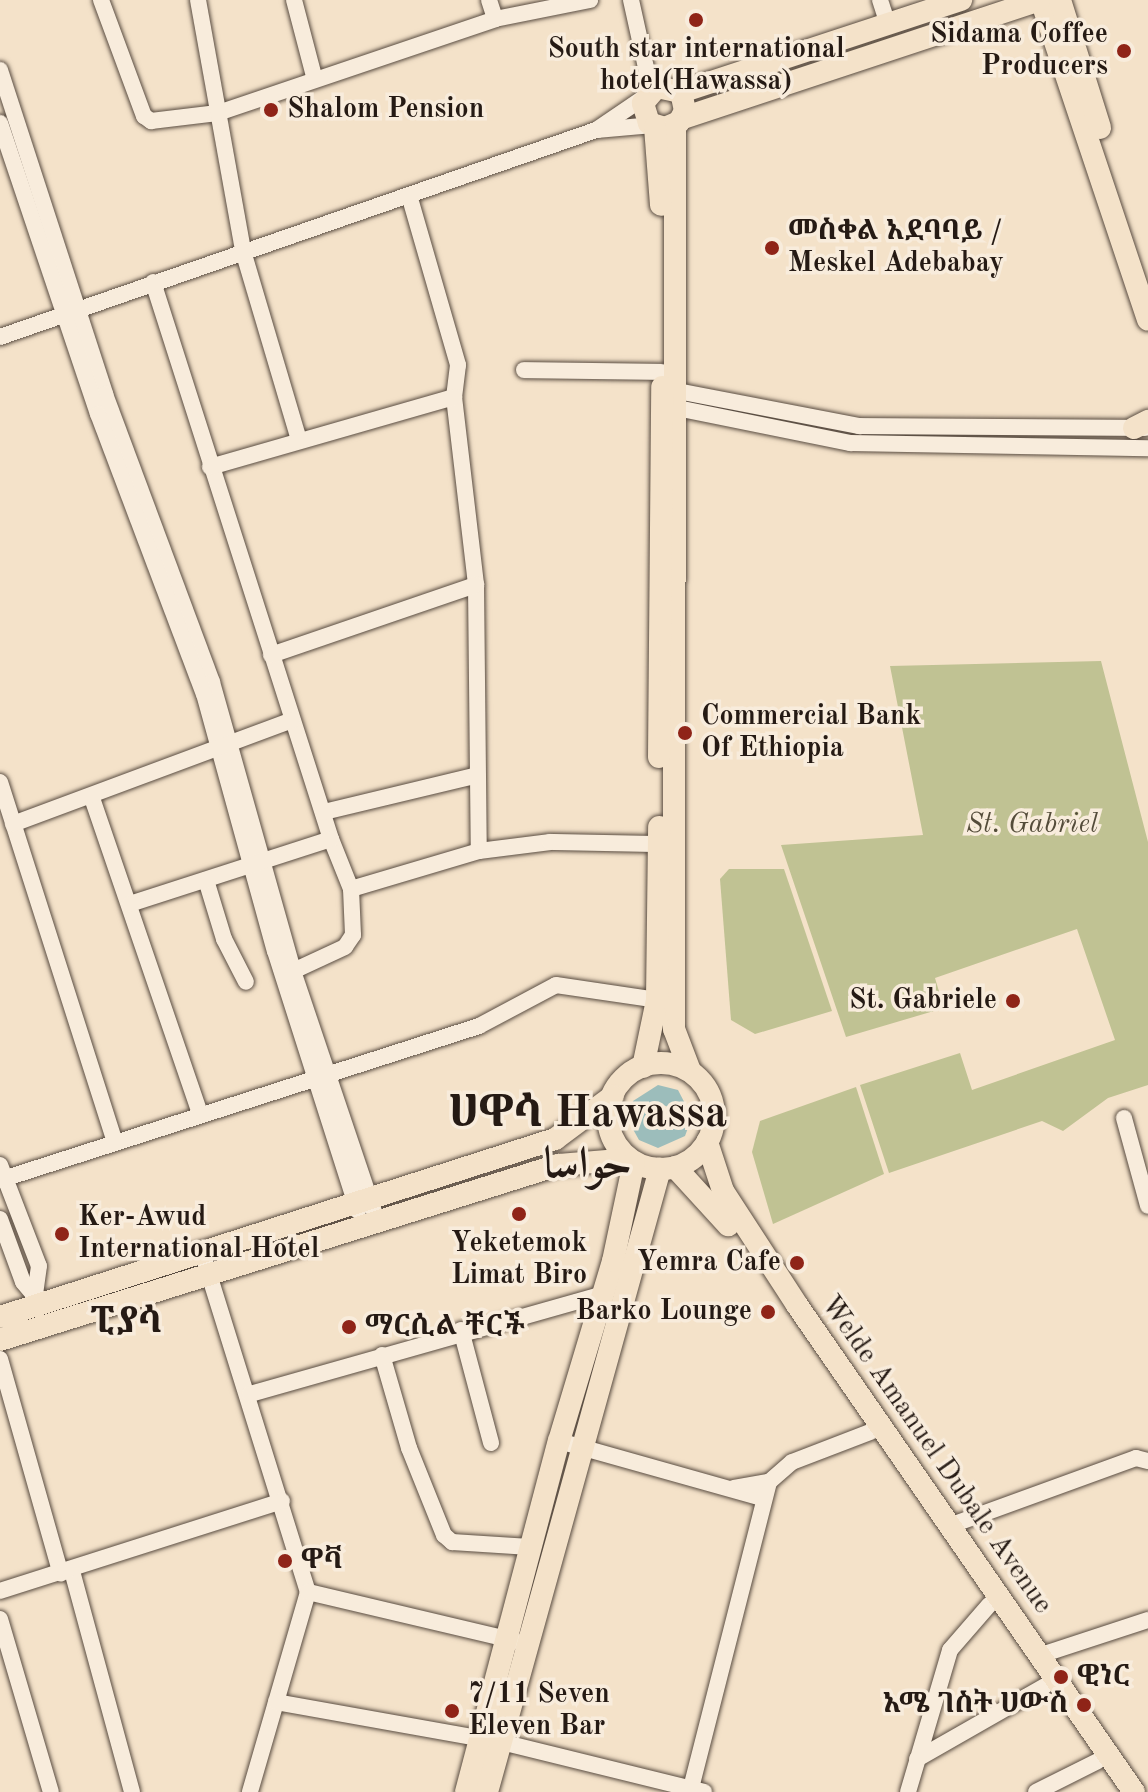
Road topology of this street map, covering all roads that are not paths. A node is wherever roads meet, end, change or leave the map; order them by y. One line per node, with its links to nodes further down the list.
1 (101, 0): 16 (street)
2 (198, 0): 16 (street)
3 (294, 0): 14 (street)
4 (489, 0): 11 (street)
5 (590, 0): 11 (street)
6 (631, 0): 15 (street)
7 (880, 0): 12 (street)
8 (961, 0): 12 (main road)
9 (1040, 0): 18 (main road); 26 (main road)
10 (1060, 0): 23 (main road)
11 (495, 19): 14 (street)
12 (888, 24): 15 (main road)
13 (0, 70): 20 (street)
14 (314, 76): 16 (street)
15 (661, 91): 18 (main road); 18 (main road); 19 (street)
16 (218, 113): 22 (street)
17 (0, 123): 20 (street)
18 (666, 124): 19 (street); 29 (main road)
19 (596, 130): 21 (street)
20 (10, 147): 25 (street)
21 (409, 195): 22 (street); 30 (street)
22 (243, 251): 24 (street); 32 (street)
23 (1148, 277)
24 (153, 282): 25 (street); 34 (street)
25 (70, 311): 27 (street); 38 (street)
26 (1148, 320)
27 (0, 337)
28 (524, 370): 29 (street)
29 (667, 393): 31 (street); 33 (street); 45 (main road); 55 (main road)
30 (454, 397): 32 (street); 35 (street)
31 (1143, 426)
32 (299, 440): 34 (street)
33 (1148, 448)
34 (210, 467): 36 (street)
35 (476, 585): 36 (street); 39 (street)
36 (271, 655): 37 (street)
37 (292, 720): 38 (street); 42 (street)
38 (225, 749): 41 (street); 47 (street)
39 (478, 775): 42 (street); 46 (street)
40 (0, 782): 43 (street)
41 (92, 798): 43 (street); 50 (street)
42 (324, 812): 44 (street)
43 (13, 824): 60 (street)
44 (331, 839): 47 (street); 49 (street)
45 (659, 844): 46 (street); 53 (main road)
46 (479, 851): 49 (street)
47 (258, 863): 48 (street); 51 (street); 56 (street)
48 (206, 880): 50 (street); 52 (street)
49 (351, 889): 51 (street)
50 (130, 904): 58 (street)
51 (293, 971): 56 (street)
52 (246, 982)
53 (657, 1000): 54 (main road); 56 (street)
54 (643, 1067): 55 (main road); 57 (main road)
55 (690, 1071): 61 (main road)
56 (320, 1075): 58 (street); 68 (street)
57 (613, 1096): 63 (main road); 68 (main road)
58 (200, 1113): 60 (street)
59 (1124, 1118): 67 (street)
60 (115, 1142): 65 (street)
61 (707, 1142): 64 (main road); 89 (main road, Welde Amanuel Dubale Avenue)
62 (595, 1158): 63 (main road); 66 (main road); 68 (main road)
63 (632, 1160): 64 (main road); 66 (main road)
64 (668, 1168): 81 (main road); 83 (main road)
65 (2, 1175): 73 (street)
66 (627, 1200): 72 (main road)
67 (1148, 1206)
68 (367, 1213): 70 (main road); 71 (main road)
69 (0, 1219): 73 (street)
70 (202, 1252): 71 (street); 73 (main road)
71 (210, 1274): 75 (main road); 80 (street)
72 (603, 1294): 76 (street); 83 (main road)
73 (37, 1299): 74 (main road); 75 (street)
74 (0, 1317)
75 (47, 1327): 77 (main road)
76 (461, 1330): 78 (street); 82 (street)
77 (0, 1340)
78 (382, 1355): 80 (street); 90 (street)
79 (0, 1359): 91 (street)
80 (250, 1394): 88 (street)
81 (870, 1432): 85 (street); 94 (main road)
82 (491, 1443)
83 (570, 1443): 86 (street); 90 (main road); 98 (main road)
84 (1146, 1458): 89 (street)
85 (769, 1482): 86 (street); 87 (street)
86 (734, 1488): 87 (street)
87 (762, 1498): 105 (street)
88 (282, 1501): 91 (street); 93 (street)
89 (949, 1526): 99 (main road, Welde Amanuel Dubale Avenue)
90 (530, 1547): 97 (main road)
91 (67, 1572): 92 (street); 107 (street)
92 (0, 1591)
93 (308, 1592): 97 (street); 101 (street)
94 (989, 1605): 100 (main road); 103 (street)
95 (0, 1619): 106 (street)
96 (1148, 1620): 99 (street)
97 (505, 1639): 98 (street); 102 (main road)
98 (528, 1644): 102 (main road)
99 (1038, 1656): 114 (main road, Welde Amanuel Dubale Avenue)
100 (1045, 1686): 103 (street); 104 (main road)
101 (276, 1702): 102 (street); 108 (street)
102 (491, 1740): 105 (street); 109 (main road); 110 (main road)
103 (917, 1759): 111 (street)
104 (1098, 1761): 112 (street); 113 (main road)
105 (695, 1791)
106 (51, 1792)
107 (132, 1792)
108 (250, 1792)
109 (466, 1792)
110 (487, 1792)
111 (908, 1792)
112 (1036, 1792)
113 (1120, 1792)
114 (1134, 1792)

